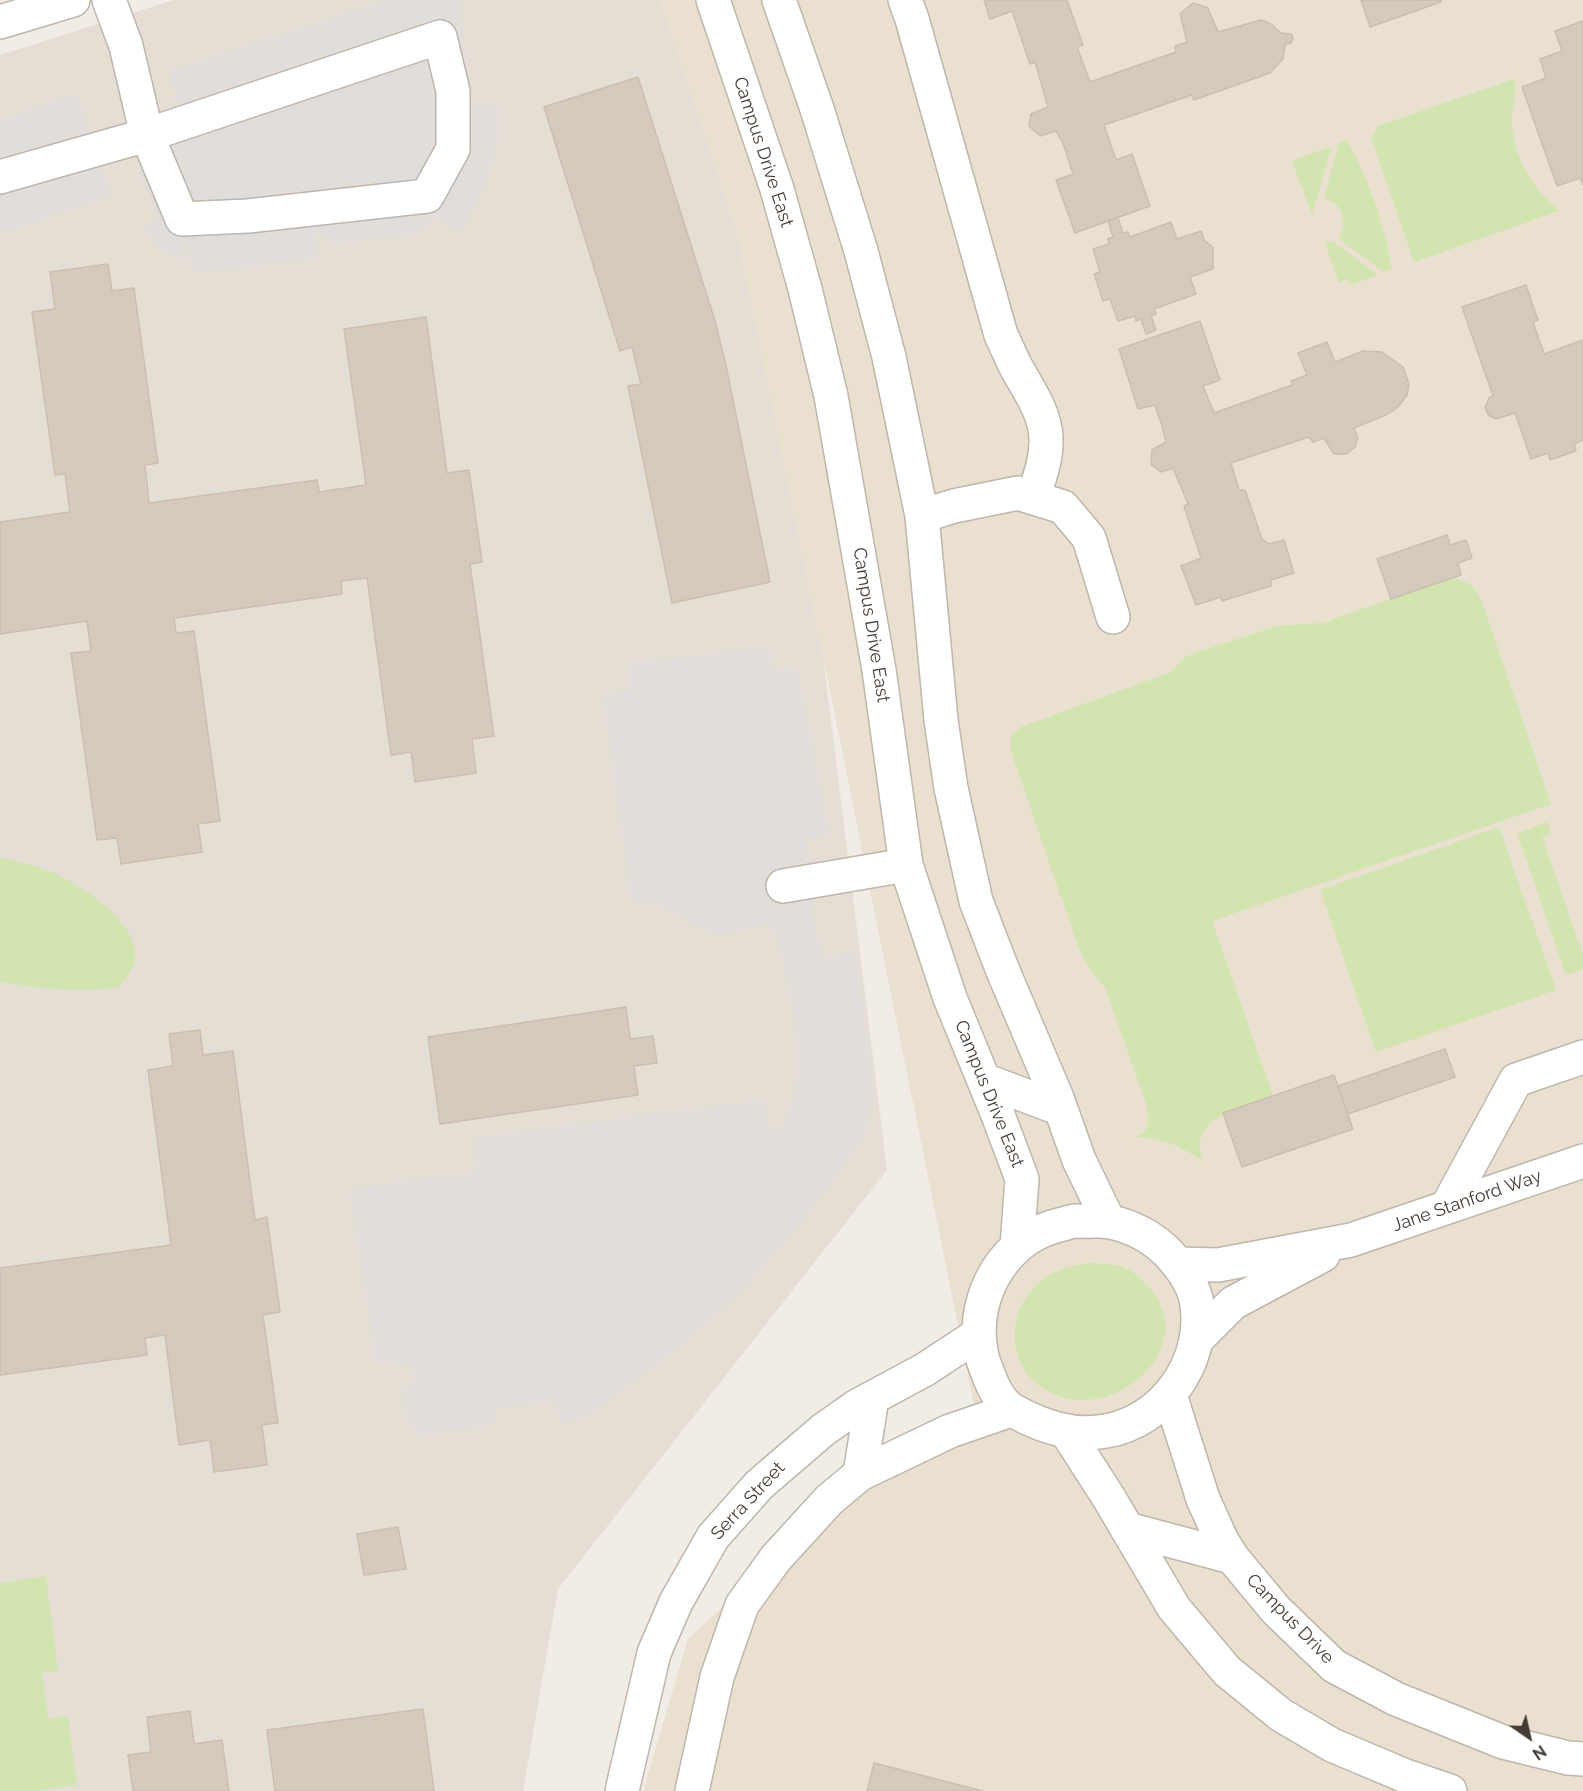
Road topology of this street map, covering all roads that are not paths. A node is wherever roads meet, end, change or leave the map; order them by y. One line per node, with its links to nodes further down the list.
1 (73, 0): 6 (street)
2 (109, 0): 7 (street)
3 (713, 0): 12 (street, Campus Drive East)
4 (779, 0): 10 (street)
5 (905, 0): 9 (street)
6 (0, 22)
7 (147, 135): 7 (street); 8 (street)
8 (0, 177)
9 (1033, 498): 10 (street); 11 (street)
10 (922, 516): 16 (street)
11 (1113, 617)
12 (906, 866): 13 (street); 15 (street, Campus Drive East)
13 (783, 886)
14 (1583, 1057): 18 (street)
15 (984, 1080): 16 (street); 21 (street, Campus Drive East)
16 (1061, 1109): 19 (street)
17 (1583, 1161): 18 (street, Jane Stanford Way)
18 (1447, 1207): 20 (street, Jane Stanford Way)
19 (1109, 1222): 21 (street, Jane Stanford Way); 22 (street, Jane Stanford Way)
20 (1351, 1240): 22 (street, Jane Stanford Way); 24 (street, Jane Stanford Way)
21 (1017, 1247): 23 (street, Jane Stanford Way)
22 (1178, 1264): 24 (street, Jane Stanford Way)
23 (979, 1334): 26 (street, Serra Street); 27 (street, Jane Stanford Way)
24 (1198, 1338): 25 (street, Jane Stanford Way)
25 (1170, 1395): 28 (street, Jane Stanford Way); 31 (street, Campus Drive)
26 (872, 1398): 29 (street); 33 (street, Serra Street)
27 (1011, 1410): 28 (street, Jane Stanford Way); 29 (street)
28 (1066, 1431): 30 (street)
29 (860, 1474): 34 (street)
30 (1127, 1529): 31 (street); 35 (street)
31 (1232, 1557): 32 (street, Campus Drive)
32 (1583, 1759)
33 (622, 1791)
34 (692, 1791)
35 (1450, 1791)

